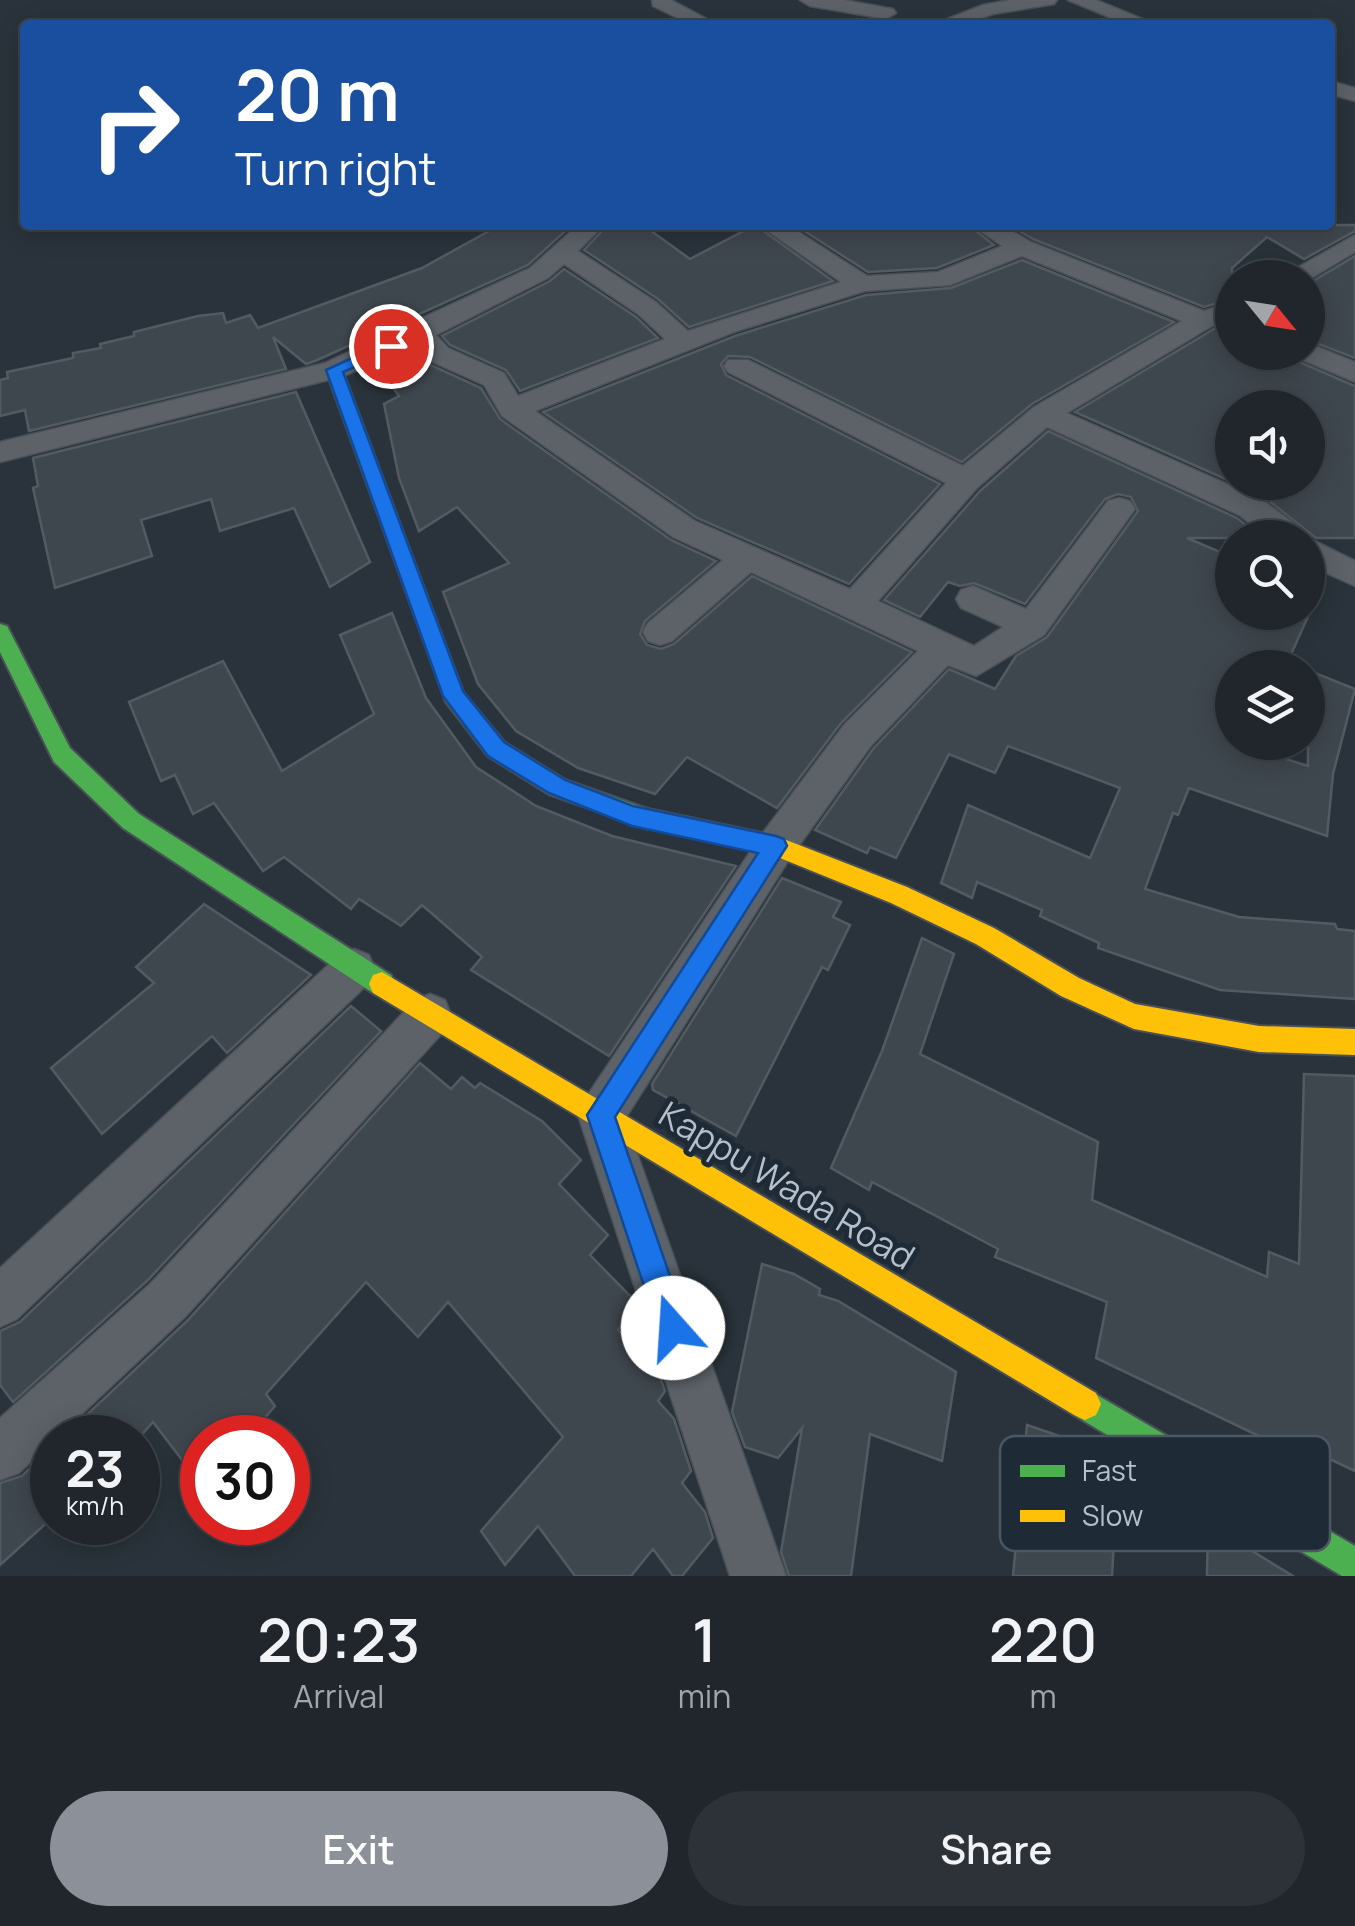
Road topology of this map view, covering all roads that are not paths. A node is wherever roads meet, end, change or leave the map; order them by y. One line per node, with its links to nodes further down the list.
1 (810, 0): 6 (street)
2 (857, 0): 6 (street)
3 (1047, 0): 9 (street)
4 (1078, 0): 10 (street)
5 (660, 2): 7 (street)
6 (886, 13): 8 (street)
7 (698, 20)
8 (896, 20)
9 (957, 20)
10 (1133, 20)
11 (586, 230): 16 (street)
12 (779, 230): 18 (street)
13 (993, 230): 15 (street)
14 (1355, 242): 17 (street)
15 (1022, 247): 18 (street); 19 (street)
16 (562, 252): 21 (street); 22 (street)
17 (1324, 260)
18 (862, 284): 22 (street)
19 (1215, 313)
20 (1215, 320): 28 (street)
21 (419, 333): 25 (street); 27 (street)
22 (684, 342): 27 (street)
23 (1325, 359): 26 (street)
24 (738, 366): 30 (street)
25 (334, 370): 29 (street); 42 (street)
26 (1355, 372)
27 (512, 409): 33 (street)
28 (1044, 414): 30 (street); 32 (street)
29 (0, 452)
30 (966, 480): 37 (street)
31 (1120, 509): 38 (street)
32 (1267, 520)
33 (750, 556): 37 (street); 40 (street)
34 (1325, 561): 35 (street)
35 (1355, 574)
36 (973, 599): 38 (street)
37 (855, 606): 41 (street)
38 (1032, 626): 41 (street)
39 (0, 632): 43 (street, Kappu Wada Road)
40 (660, 632)
41 (942, 648): 42 (street)
42 (776, 846): 45 (street); 46 (street)
43 (354, 969): 44 (street, Kappu Wada Road); 47 (street)
44 (430, 1015): 46 (street, Kappu Wada Road); 49 (street)
45 (1355, 1042)
46 (601, 1115): 48 (street, Kappu Wada Road); 52 (street)
47 (0, 1302)
48 (1140, 1436)
49 (0, 1454)
50 (1330, 1549): 51 (street, Kappu Wada Road)
51 (1355, 1564)
52 (758, 1576)

